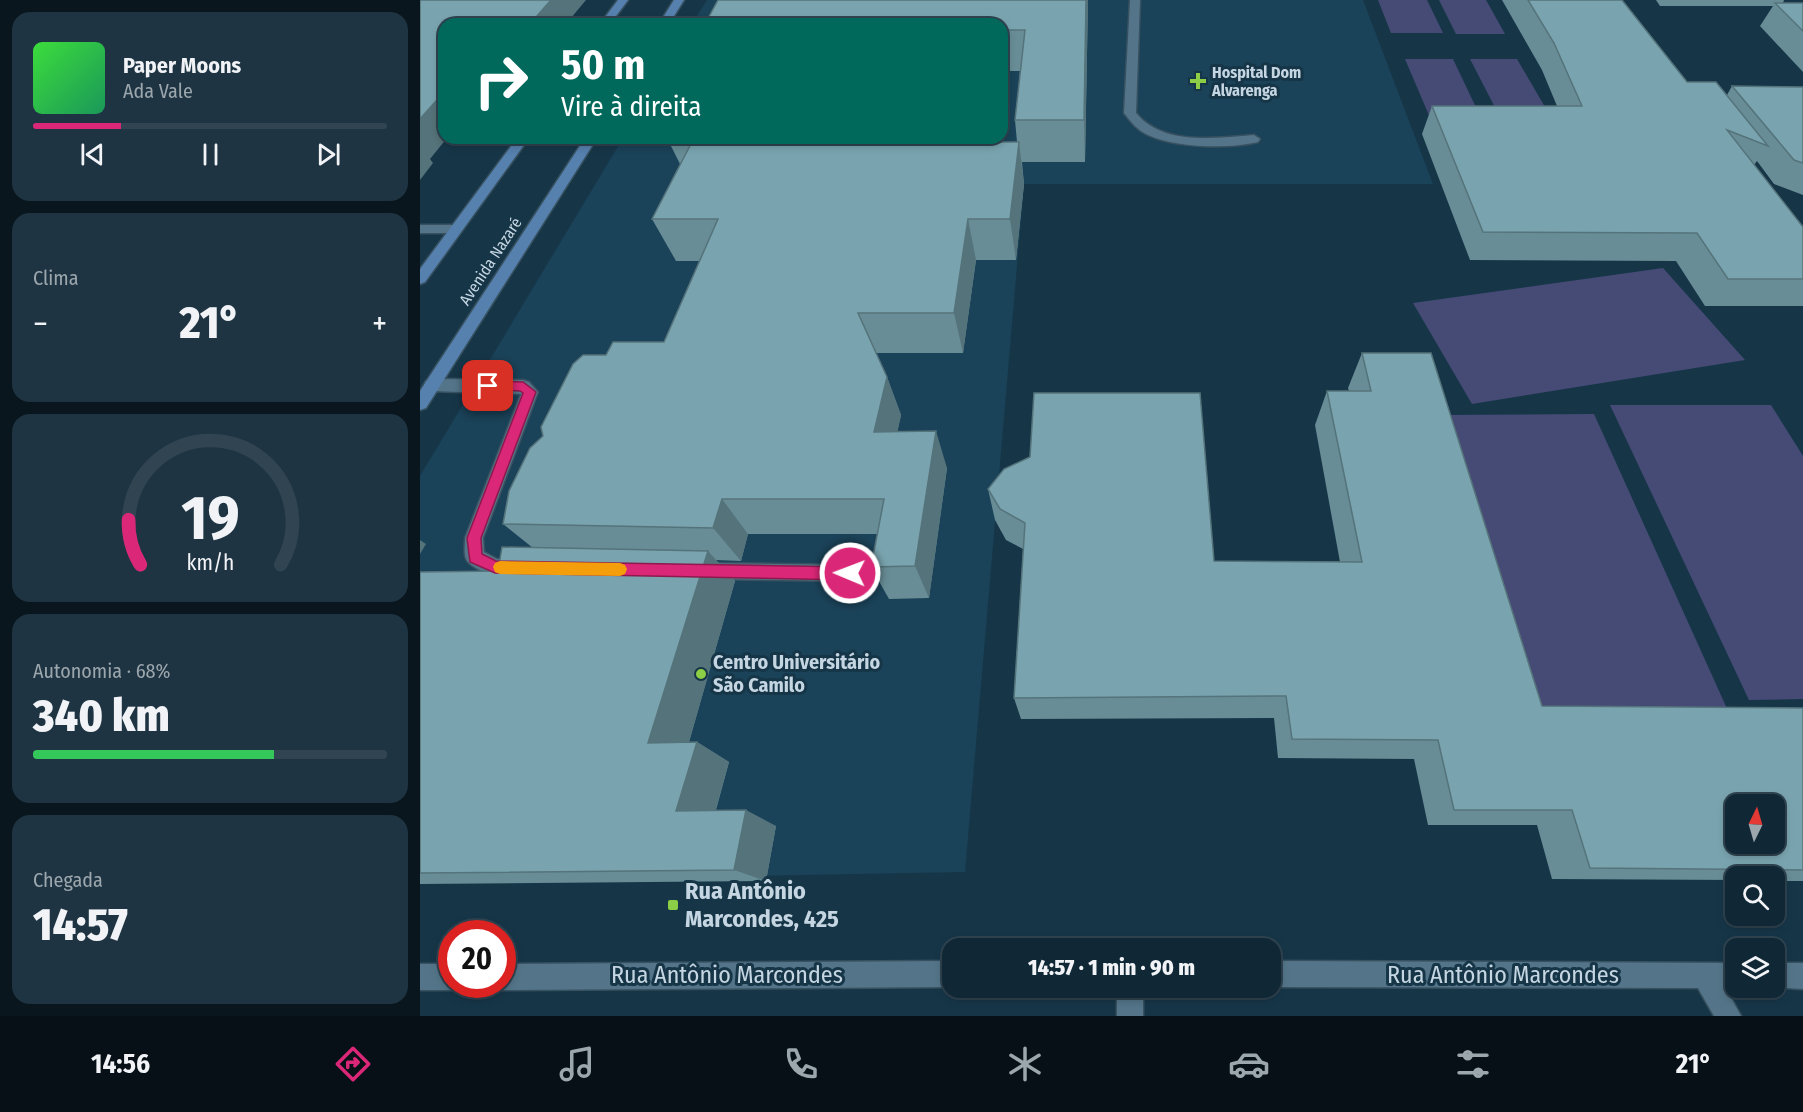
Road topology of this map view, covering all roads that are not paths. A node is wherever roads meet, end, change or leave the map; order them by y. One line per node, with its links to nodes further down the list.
1 (623, 0): 4 (main road)
2 (679, 0): 5 (main road)
3 (1135, 0): 6 (street)
4 (610, 18)
5 (668, 18)
6 (1254, 139)
7 (519, 144): 10 (main road)
8 (587, 144): 12 (main road, Avenida Nazaré)
9 (420, 229): 10 (street)
10 (456, 229): 11 (main road)
11 (420, 279)
12 (432, 385): 13 (main road, Avenida Nazaré); 14 (street)
13 (420, 404)
14 (542, 568)
15 (684, 570): 16 (street)
16 (850, 573)
17 (942, 974): 25 (street, Rua Antônio Marcondes)
18 (1281, 975): 19 (street, Rua Antônio Marcondes)
19 (1705, 976): 20 (street, Rua Antônio Marcondes); 28 (street)
20 (1725, 976)
21 (1785, 976): 22 (street)
22 (1803, 976)
23 (420, 977): 24 (street)
24 (438, 977)
25 (516, 977)
26 (1130, 998): 27 (street)
27 (1130, 1016)
28 (1728, 1016)

